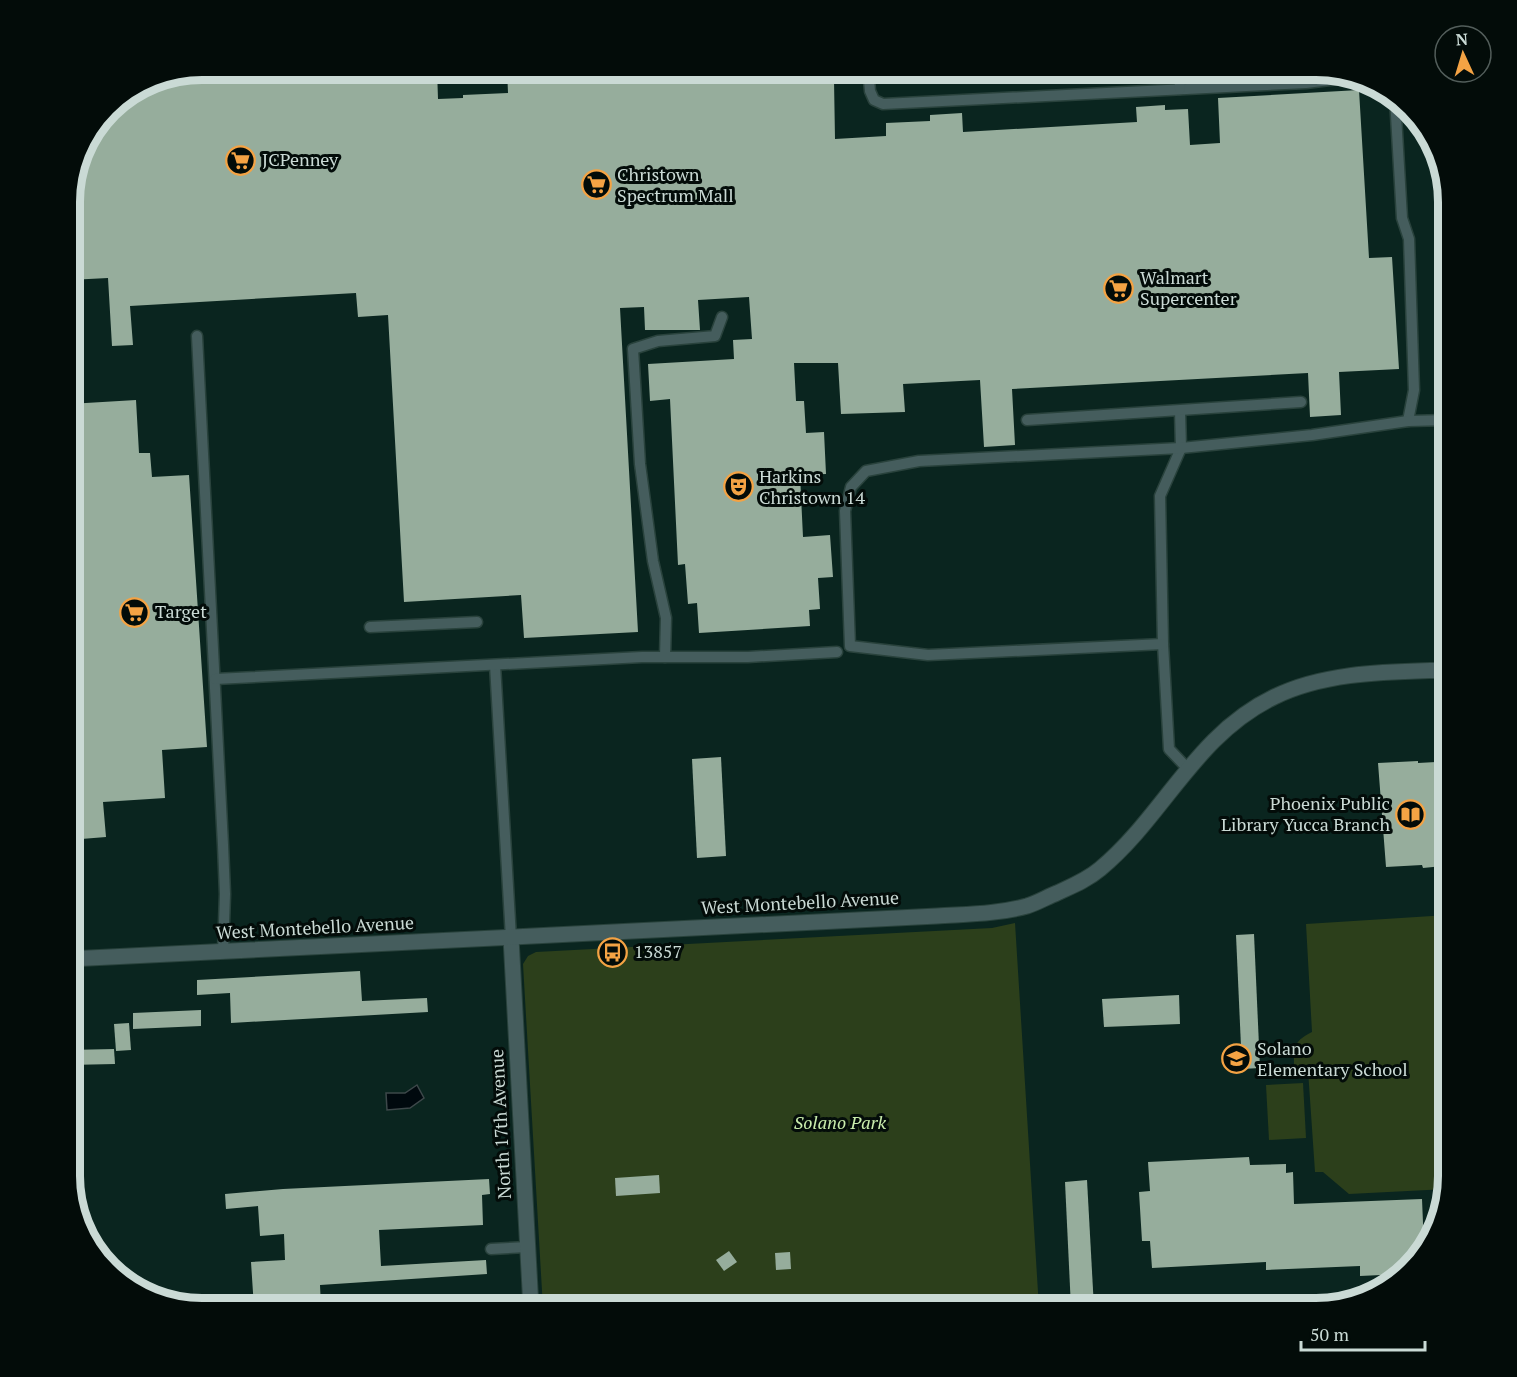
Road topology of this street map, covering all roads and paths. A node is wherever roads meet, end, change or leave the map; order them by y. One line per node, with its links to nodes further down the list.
1 (869, 79): 4 (lane)
2 (1180, 79): 4 (lane)
3 (1327, 80): 4 (lane)
4 (1180, 89)
5 (1396, 110): 12 (lane)
6 (722, 317): 18 (lane)
7 (197, 336): 21 (lane)
8 (1301, 402): 9 (lane)
9 (1180, 411): 10 (lane); 13 (lane)
10 (1028, 420)
11 (1437, 420): 12 (lane)
12 (1408, 421): 13 (lane)
13 (1181, 448): 16 (lane); 16 (lane)
14 (477, 622): 15 (lane)
15 (370, 627)
16 (1163, 644): 22 (lane)
17 (837, 652): 18 (lane)
18 (665, 657): 19 (lane)
19 (495, 665): 21 (lane); 23 (lane)
20 (1437, 670): 22 (street, West Montebello Avenue)
21 (215, 679): 24 (lane)
22 (1188, 769): 23 (street, West Montebello Avenue)
23 (511, 938): 24 (street, West Montebello Avenue); 26 (street, North 17th Avenue)
24 (223, 952): 25 (street, West Montebello Avenue)
25 (80, 958)
26 (528, 1247): 27 (lane); 28 (street, North 17th Avenue)
27 (490, 1250)
28 (531, 1298)

